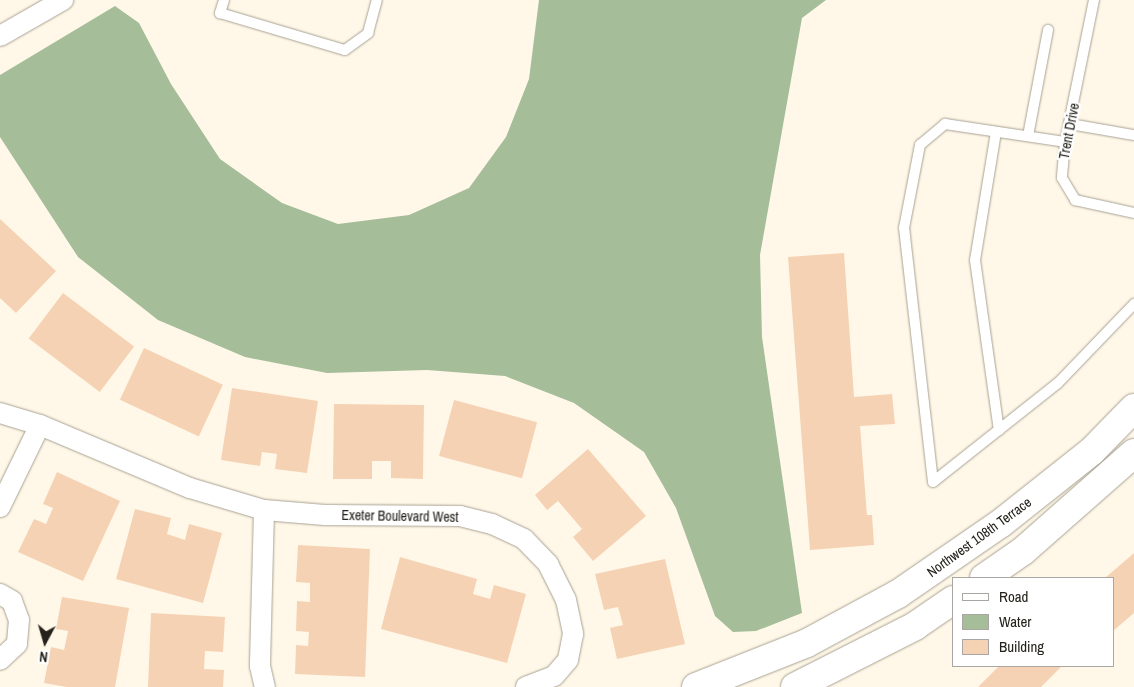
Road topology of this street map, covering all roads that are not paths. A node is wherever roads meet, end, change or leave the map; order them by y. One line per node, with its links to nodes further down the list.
1 (63, 0): 6 (street)
2 (224, 0): 3 (lane)
3 (377, 0)
4 (1094, 0): 7 (lane, Trent Drive)
5 (1048, 30): 10 (lane)
6 (0, 36)
7 (1070, 124): 9 (lane); 11 (lane, Trent Drive)
8 (996, 132): 10 (lane); 17 (lane); 17 (lane)
9 (1134, 135)
10 (1028, 136): 11 (lane)
11 (1066, 142): 12 (lane, Trent Drive)
12 (1134, 213)
13 (1134, 304): 17 (lane)
14 (1134, 408): 27 (street, Northwest 108th Terrace)
15 (0, 412): 16 (street, Exeter Boulevard West)
16 (40, 425): 19 (street); 20 (street, Exeter Boulevard West)
17 (999, 430)
18 (1134, 453): 21 (street)
19 (0, 507)
20 (264, 510): 25 (street); 26 (street, Exeter Boulevard West)
21 (985, 577)
22 (0, 594): 24 (street)
23 (952, 601): 28 (street)
24 (0, 660)
25 (265, 687)
26 (526, 687)
27 (696, 687)
28 (795, 687)

